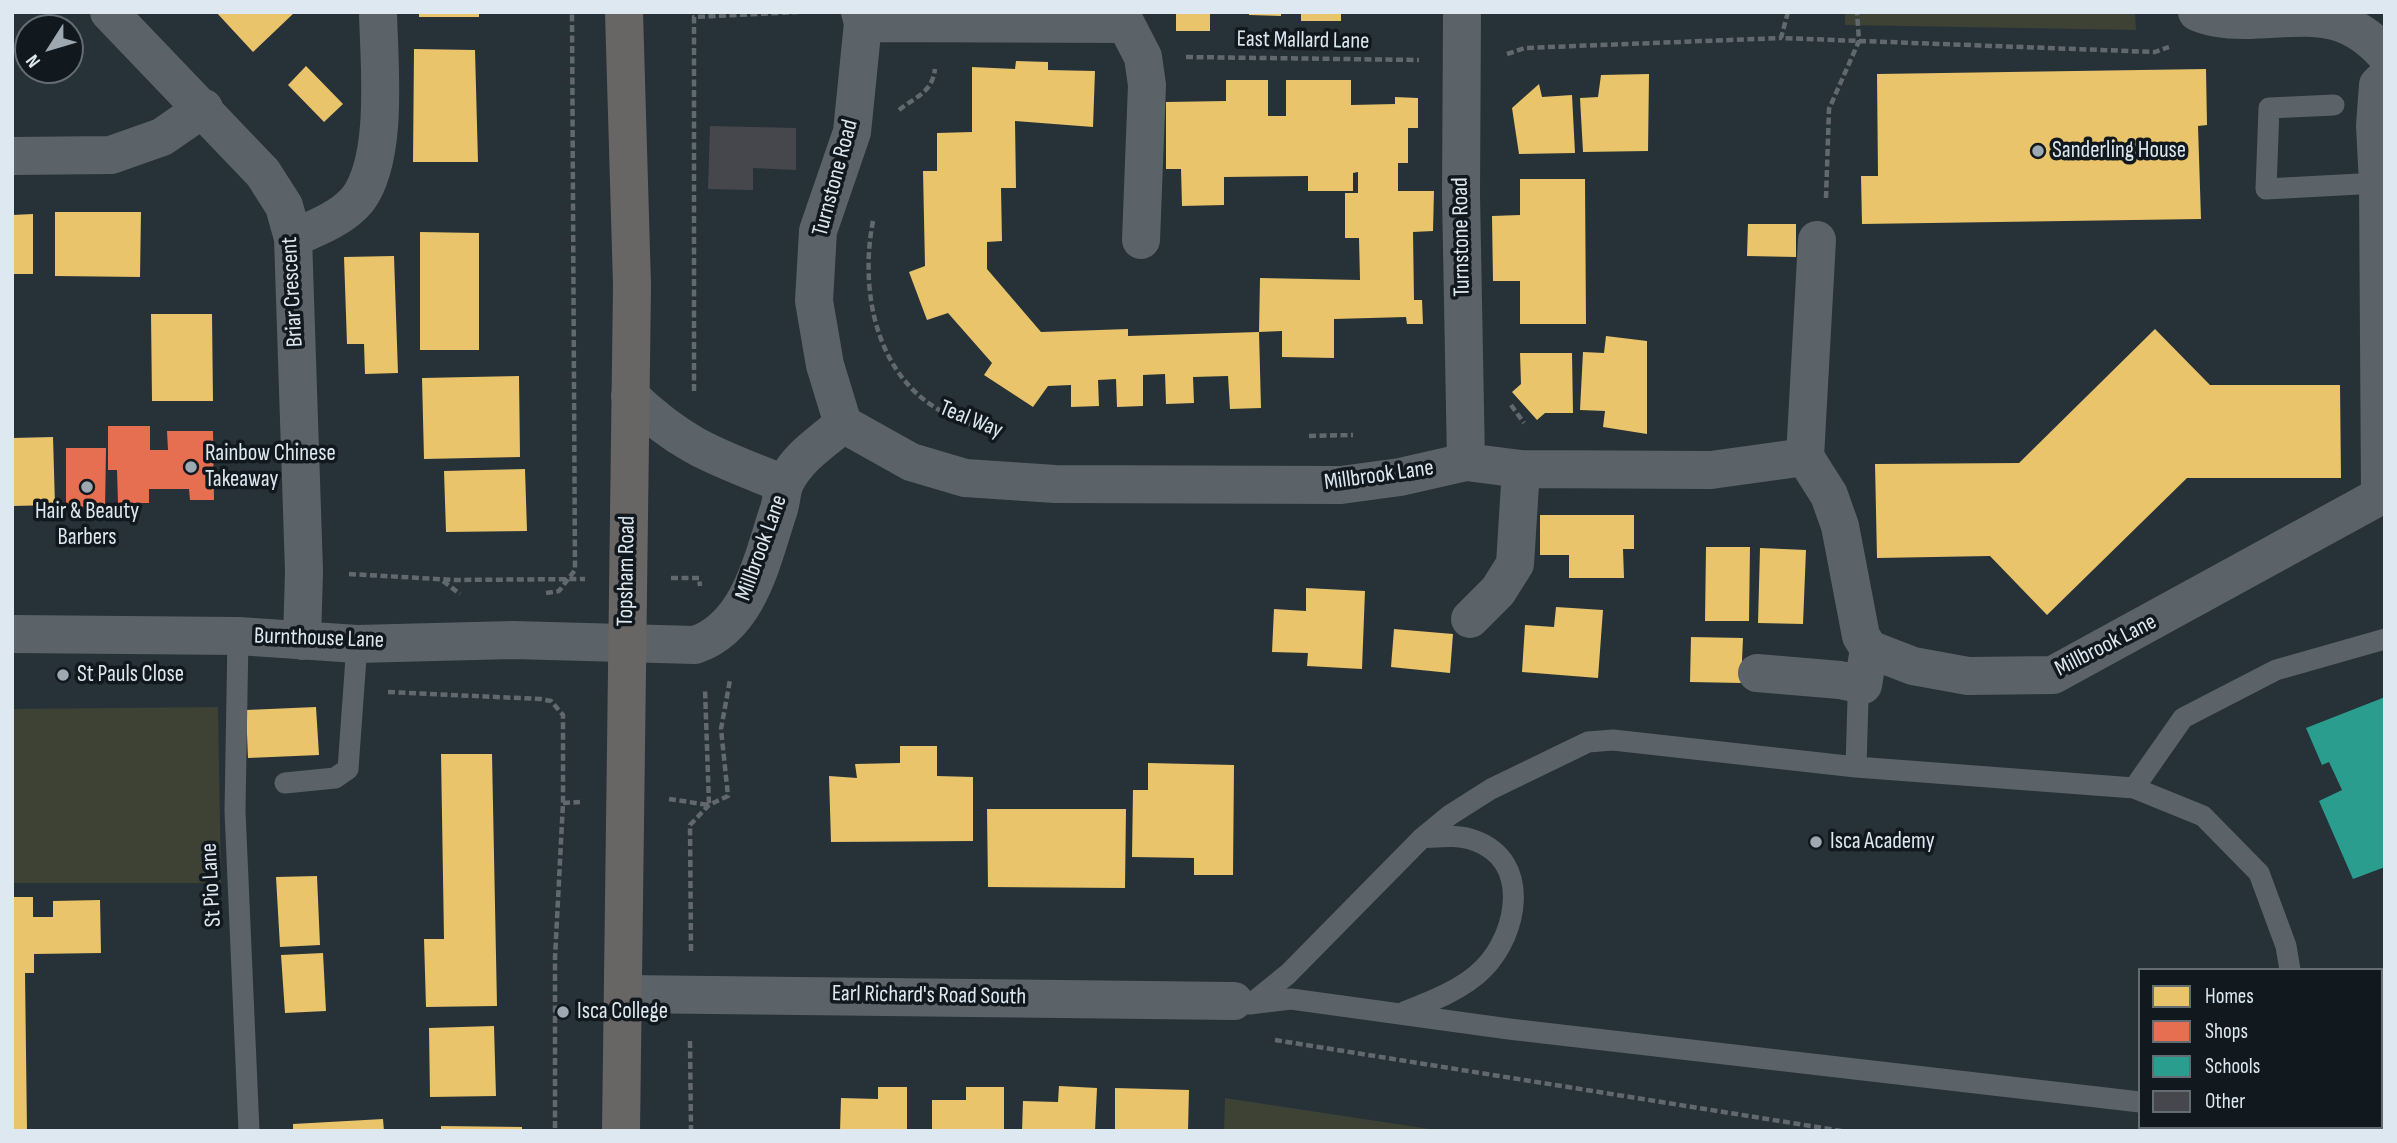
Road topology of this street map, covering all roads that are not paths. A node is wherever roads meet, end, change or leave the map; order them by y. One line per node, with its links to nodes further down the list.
1 (109, 12): 11 (street, Briar Crescent)
2 (378, 12): 14 (street)
3 (624, 12): 17 (main road, Topsham Road)
4 (1462, 12): 20 (street, Turnstone Road)
5 (2197, 12): 8 (street)
6 (862, 18): 7 (street); 18 (street, Turnstone Road)
7 (1135, 31): 15 (street)
8 (2385, 54)
9 (2385, 78): 13 (street)
10 (2334, 104): 13 (lane)
11 (204, 108): 12 (street); 14 (street, Briar Crescent)
12 (12, 156)
13 (2378, 183): 23 (street)
14 (293, 238): 28 (street, Briar Crescent)
15 (1140, 240)
16 (1817, 240): 19 (street)
17 (630, 396): 22 (street, Millbrook Lane); 30 (main road, Topsham Road)
18 (843, 424): 20 (street, Millbrook Lane); 22 (street, Millbrook Lane)
19 (1805, 457): 21 (street, Millbrook Lane); 31 (street)
20 (1466, 462): 21 (street, Millbrook Lane)
21 (1521, 469): 24 (street)
22 (784, 484): 30 (street, Millbrook Lane)
23 (2382, 496): 31 (street, Millbrook Lane)
24 (1470, 619)
25 (12, 634): 26 (street, Burnthouse Lane)
26 (238, 636): 28 (street, Burnthouse Lane); 42 (lane, St Pio Lane)
27 (2385, 639): 35 (lane)
28 (302, 641): 29 (street, Burnthouse Lane)
29 (357, 644): 30 (street, Burnthouse Lane); 34 (lane)
30 (626, 645): 38 (main road, Topsham Road)
31 (1866, 667): 32 (street, Millbrook Lane); 33 (lane)
32 (1757, 673)
33 (1856, 767): 35 (lane); 36 (lane)
34 (285, 783)
35 (2134, 788): 37 (lane)
36 (1422, 838): 39 (lane); 40 (lane)
37 (2290, 968)
38 (625, 994): 39 (street, Earl Richard's Road South); 43 (main road, Topsham Road)
39 (1242, 1002): 40 (lane)
40 (1400, 1014): 41 (lane)
41 (2138, 1102)
42 (249, 1131)
43 (621, 1131)

